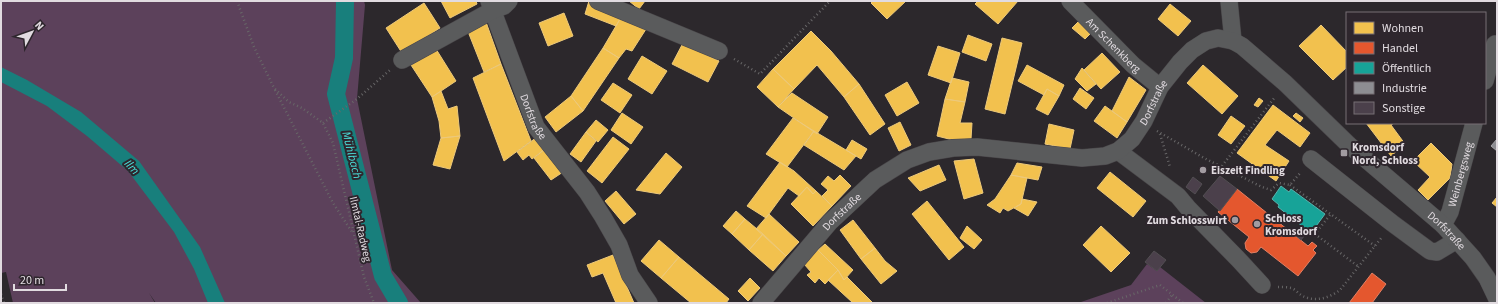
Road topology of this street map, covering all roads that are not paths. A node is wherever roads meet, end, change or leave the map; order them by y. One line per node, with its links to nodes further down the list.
1 (509, 1): 5 (street)
2 (598, 1): 8 (street)
3 (1070, 1): 11 (street, Am Schenkberg)
4 (1229, 1): 6 (street)
5 (491, 6): 9 (street); 19 (street, Dorfstraße)
6 (1233, 41): 11 (street, Dorfstraße); 15 (street, Dorfstraße)
7 (1495, 44): 10 (street)
8 (719, 51)
9 (402, 60)
10 (1486, 77)
11 (1160, 88): 13 (street, Dorfstraße)
12 (1474, 124): 15 (street, Weinbergsweg)
13 (1118, 151): 17 (street); 20 (street, Dorfstraße)
14 (1311, 159): 16 (street)
15 (1443, 225): 16 (street, Dorfstraße)
16 (1457, 240): 18 (street, Dorfstraße)
17 (1262, 285)
18 (1497, 299)
19 (649, 303)
20 (761, 303)

